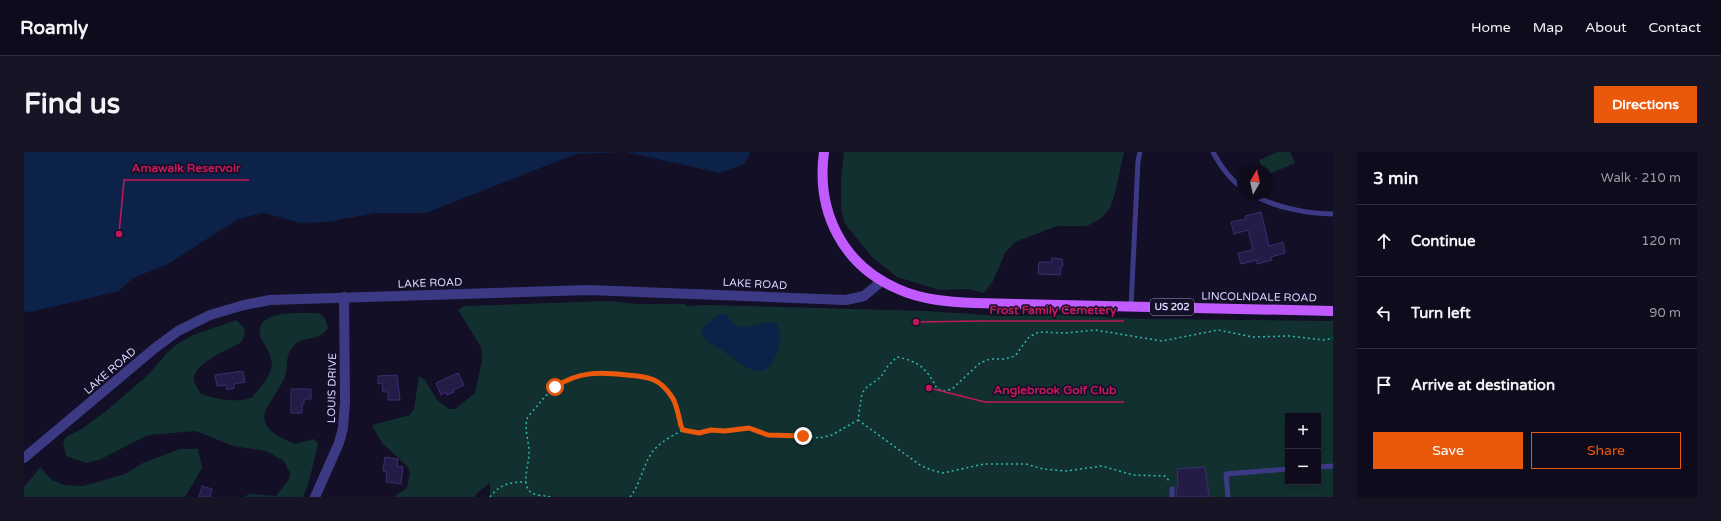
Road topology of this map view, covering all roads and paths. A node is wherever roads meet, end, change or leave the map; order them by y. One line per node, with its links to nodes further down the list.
1 (824, 152): 7 (main road, LINCOLNDALE ROAD / US 202)
2 (1140, 152): 9 (lane)
3 (1213, 152): 4 (lane)
4 (1237, 184)
5 (1267, 200): 6 (lane)
6 (1333, 214)
7 (882, 281): 8 (street, LAKE ROAD); 9 (main road, LINCOLNDALE ROAD / US 202)
8 (344, 298): 14 (street, LAKE ROAD); 20 (street, LOUIS DRIVE)
9 (1131, 306): 10 (main road, LINCOLNDALE ROAD / US 202)
10 (1333, 311)
11 (1333, 338): 12 (path)
12 (858, 420): 13 (path); 19 (path)
13 (683, 430): 18 (path); 23 (path)
14 (24, 458)
15 (1333, 466): 16 (lane)
16 (1321, 467)
17 (1285, 469): 25 (lane)
18 (526, 482): 21 (path); 22 (path)
19 (1172, 489): 24 (lane)
20 (315, 497)
21 (490, 497)
22 (550, 497)
23 (630, 497)
24 (1172, 497)
25 (1228, 497)

